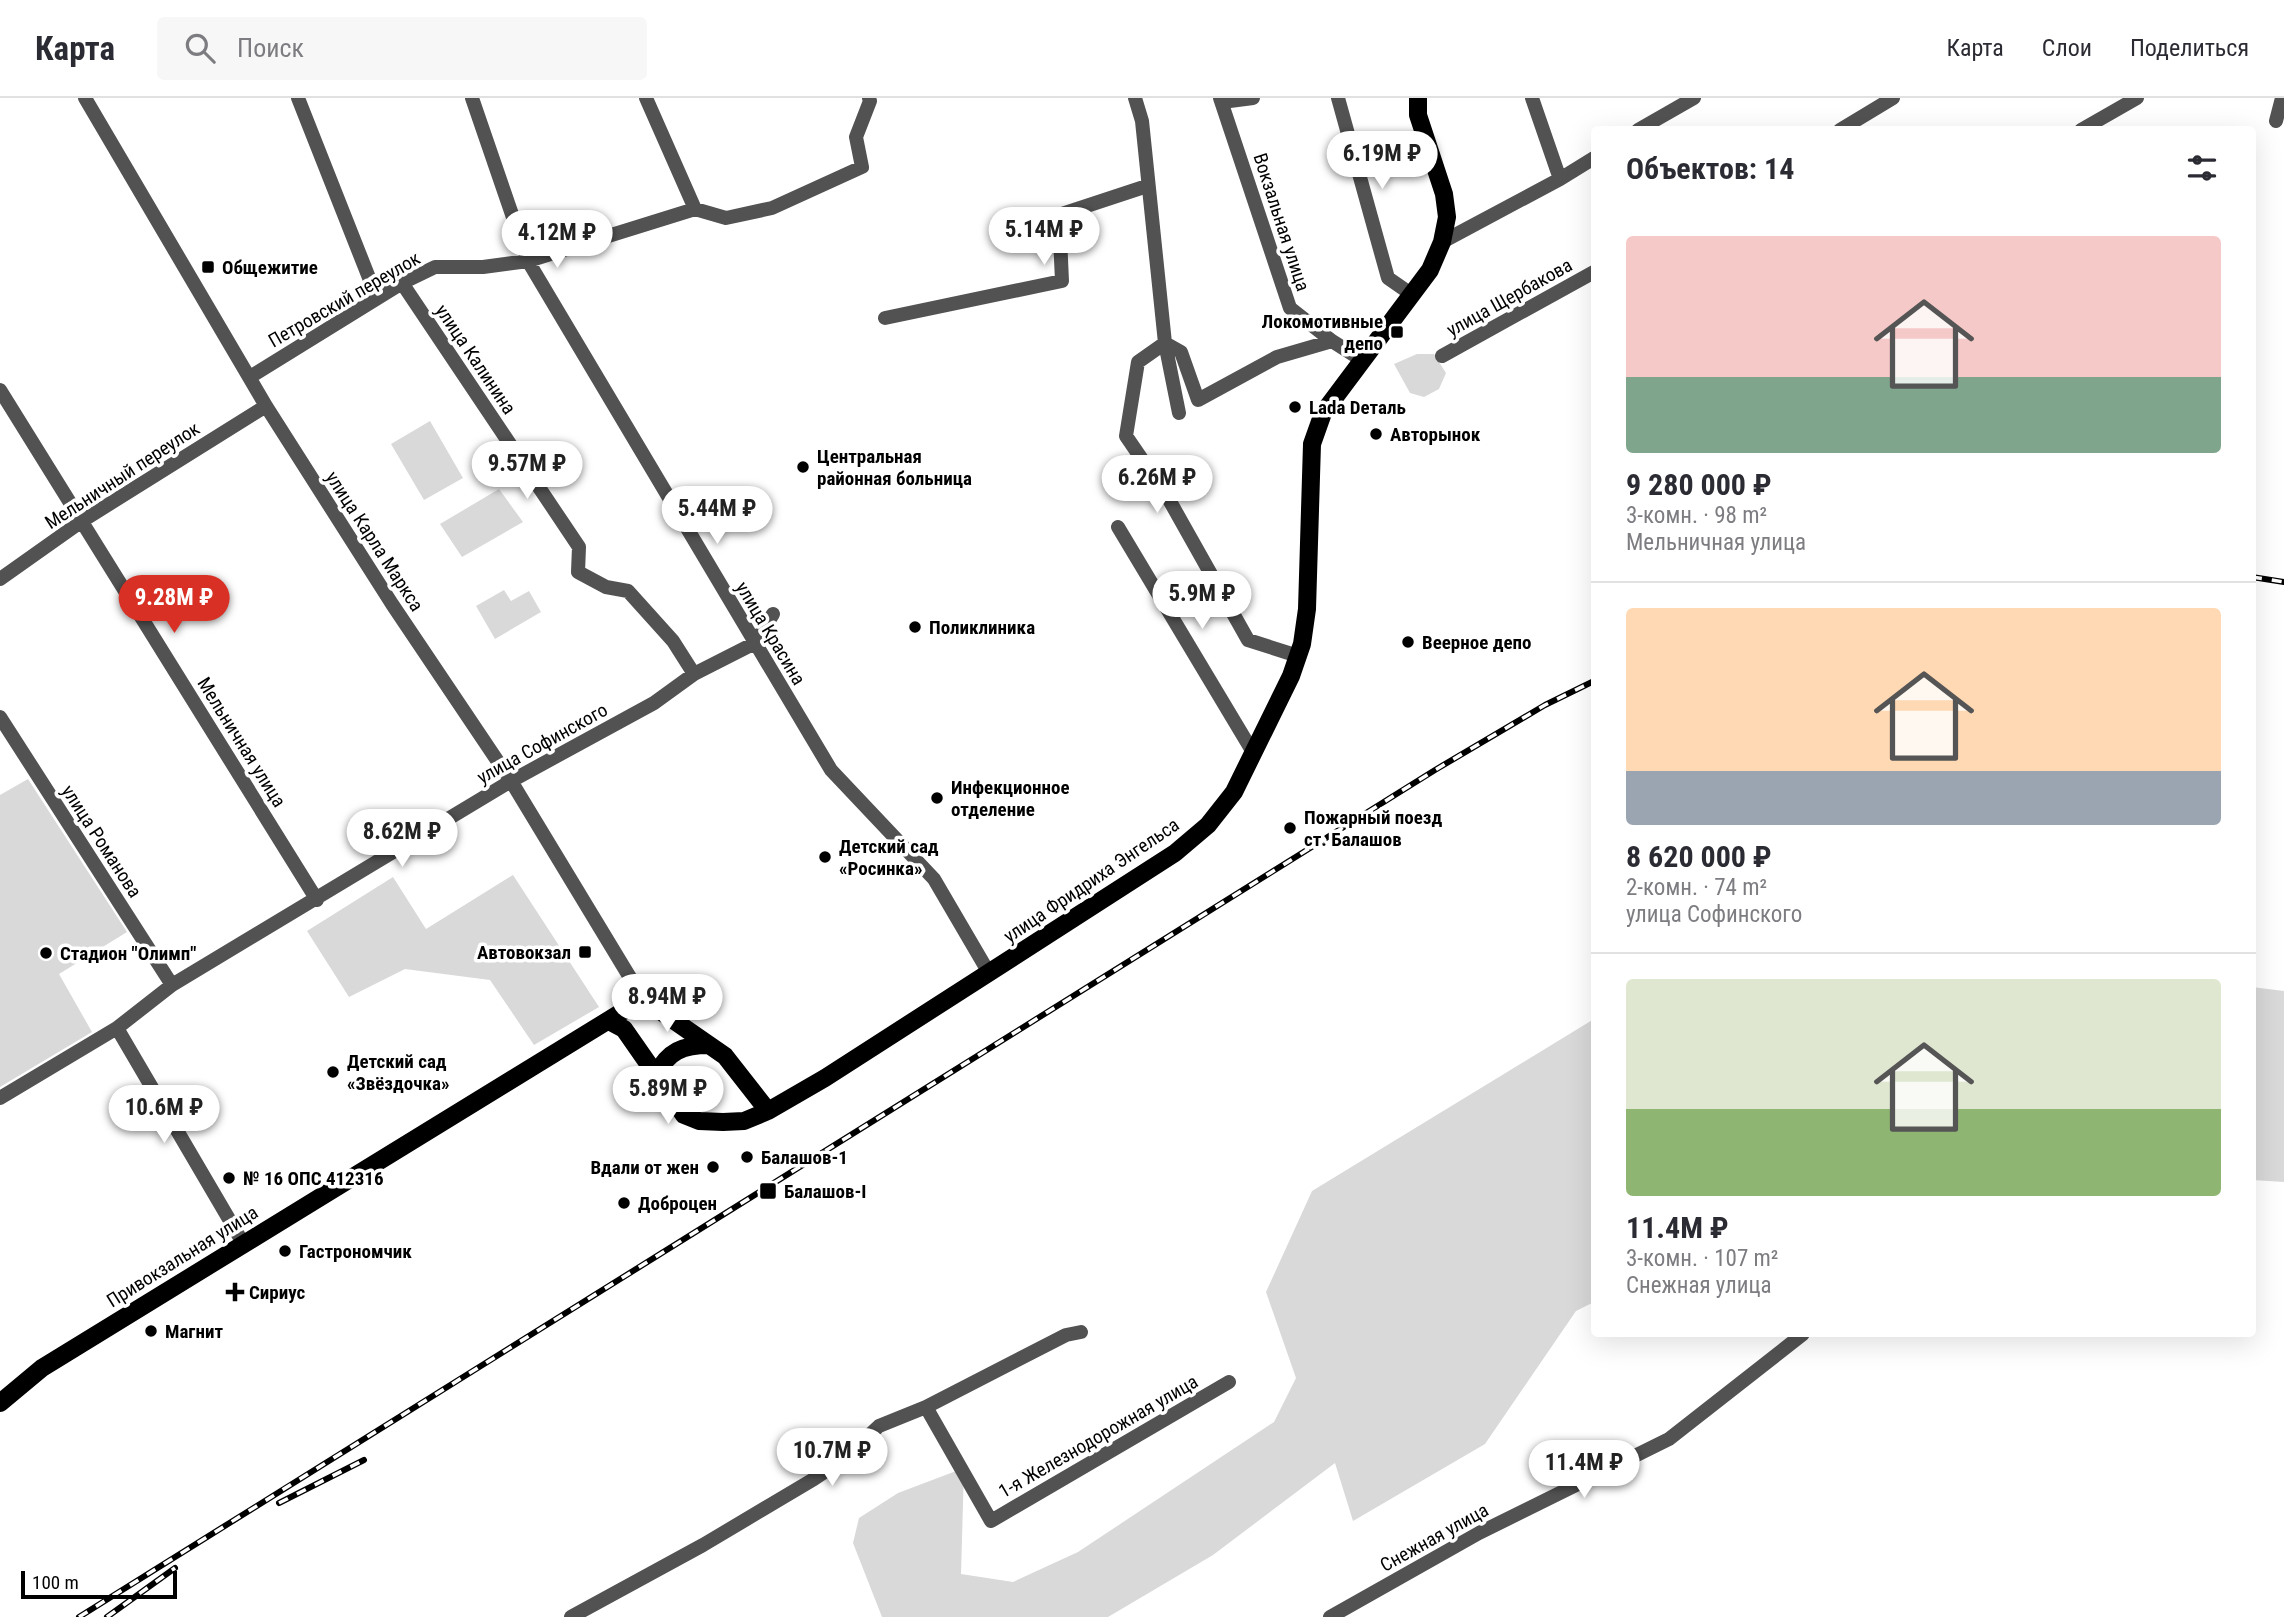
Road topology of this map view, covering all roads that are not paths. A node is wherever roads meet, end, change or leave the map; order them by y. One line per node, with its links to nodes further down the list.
1 (85, 98): 35 (street, улица Карла Маркса)
2 (298, 98): 29 (street)
3 (472, 98): 25 (street, улица Красина)
4 (646, 98): 23 (street)
5 (869, 98): 23 (street)
6 (1135, 98): 22 (street)
7 (1253, 98): 15 (street)
8 (1338, 98): 28 (street)
9 (1418, 98): 24 (main road, улица Фридриха Энгельса)
10 (1532, 98): 21 (street)
11 (1693, 98): 17 (street)
12 (1893, 98): 18 (street)
13 (2137, 98): 19 (street)
14 (2281, 98): 16 (street)
15 (1221, 100): 31 (street, Вокзальная улица)
16 (2276, 121)
17 (1645, 126)
18 (1847, 126)
19 (2088, 126)
20 (1591, 160): 21 (street)
21 (1560, 179): 24 (street)
22 (1147, 186): 30 (street); 32 (street)
23 (695, 209): 25 (street, Петровский переулок)
24 (1442, 242): 28 (main road, улица Фридриха Энгельса)
25 (528, 261): 27 (street, Петровский переулок); 43 (street, улица Красина)
26 (1591, 274): 33 (street, улица Щербакова)
27 (402, 282): 29 (street, Петровский переулок); 45 (street, улица Калинина)
28 (1411, 294): 34 (main road, улица Фридриха Энгельса)
29 (377, 298): 35 (street, Петровский переулок)
30 (885, 318)
31 (1332, 341): 32 (street); 34 (street, Вокзальная улица)
32 (1166, 343): 38 (street); 44 (street)
33 (1442, 356)
34 (1362, 360): 44 (main road, улица Фридриха Энгельса)
35 (250, 377): 37 (street, улица Карла Маркса)
36 (0, 390): 39 (street, Мельничная улица)
37 (266, 406): 39 (street, Мельничный переулок); 48 (street, улица Карла Маркса)
38 (1180, 413)
39 (82, 521): 41 (street, Мельничный переулок); 49 (street, Мельничная улица)
40 (1118, 527): 47 (street)
41 (0, 579)
42 (773, 614): 43 (street)
43 (755, 643): 45 (street, улица Софинского); 50 (street, улица Красина)
44 (1298, 656): 47 (main road, улица Фридриха Энгельса)
45 (694, 674): 48 (street, улица Софинского)
46 (0, 717): 51 (street, улица Романова)
47 (1254, 754): 50 (main road, улица Фридриха Энгельса)
48 (511, 781): 49 (street, улица Софинского); 52 (street, улица Карла Маркса)
49 (317, 900): 51 (street, улица Софинского)
50 (989, 973): 58 (main road, улица Фридриха Энгельса)
51 (172, 985): 54 (street, улица Софинского)
52 (643, 999): 53 (main road, Привокзальная улица); 55 (main road)
53 (609, 1021): 56 (main road, улица Фридриха Энгельса); 59 (main road, Привокзальная улица)
54 (117, 1028): 57 (street, улица Софинского); 59 (street)
55 (709, 1045): 56 (main road); 58 (main road)
56 (656, 1075): 58 (main road, улица Фридриха Энгельса)
57 (0, 1098)
58 (768, 1111)
59 (243, 1243): 63 (main road, Привокзальная улица)
60 (1081, 1332): 64 (street)
61 (1799, 1337): 65 (street, Снежная улица)
62 (1229, 1382): 64 (street, 1-я Железнодорожная улица)
63 (0, 1403)
64 (926, 1407): 66 (street)
65 (1347, 1612): 67 (street, Снежная улица)
66 (571, 1617)
67 (1331, 1617)

